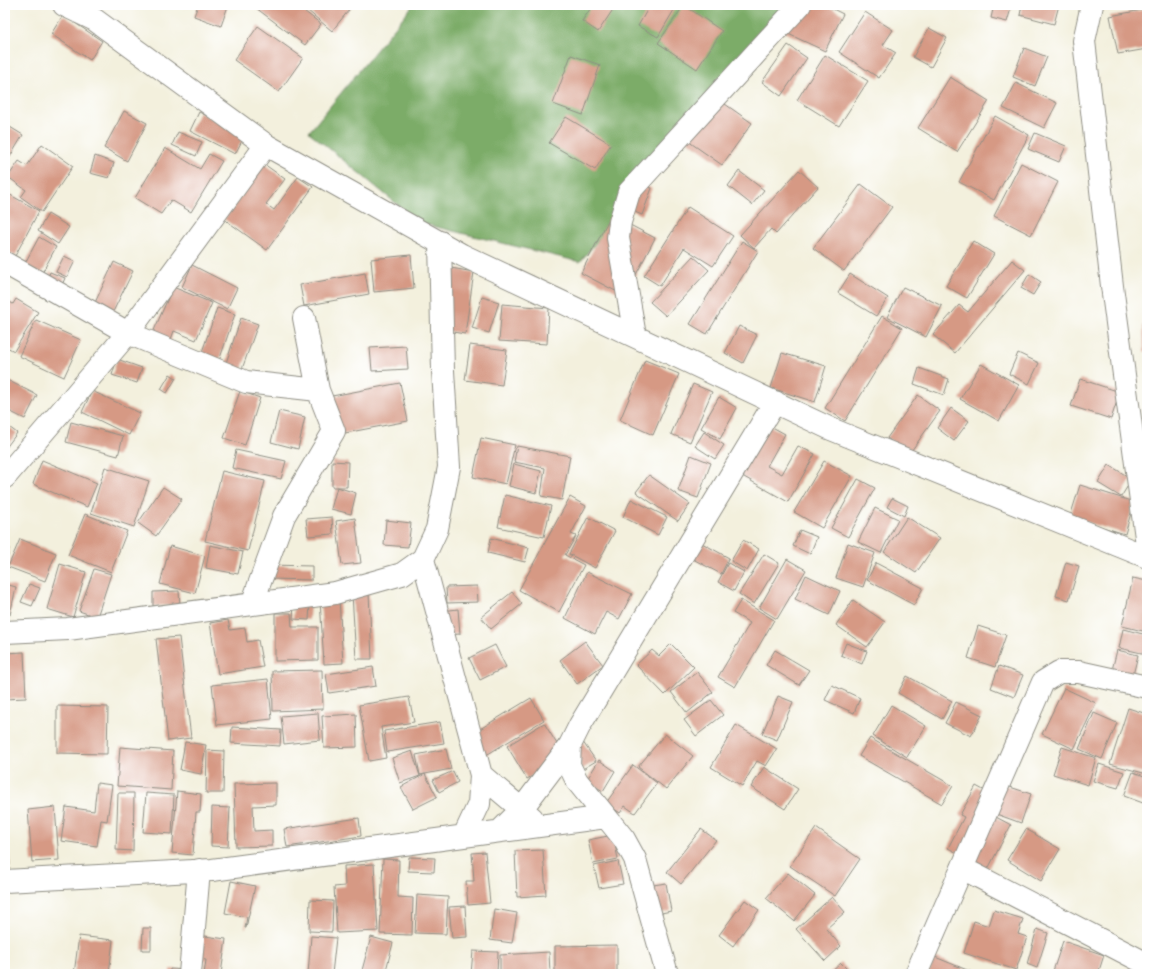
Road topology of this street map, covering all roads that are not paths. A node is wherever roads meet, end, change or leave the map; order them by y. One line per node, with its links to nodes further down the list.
1 (64, 5): 4 (street)
2 (800, 5): 9 (street)
3 (1092, 5): 13 (street)
4 (266, 145): 5 (street); 8 (street)
5 (440, 242): 9 (street); 15 (street)
6 (5, 263): 8 (street)
7 (304, 318): 10 (street)
8 (128, 333): 10 (street); 12 (street)
9 (635, 336): 11 (street)
10 (318, 390): 16 (street)
11 (775, 402): 14 (street); 19 (street)
12 (5, 477)
13 (1147, 545)
14 (1147, 557)
15 (423, 559): 16 (street); 20 (street)
16 (252, 604): 17 (street)
17 (5, 632)
18 (1147, 687): 26 (street)
19 (570, 745): 21 (street); 22 (street)
20 (481, 775): 21 (street); 25 (street)
21 (521, 810): 23 (street); 24 (street)
22 (606, 817): 23 (street); 31 (street)
23 (543, 826): 24 (street)
24 (500, 831): 25 (street)
25 (464, 836): 27 (street)
26 (962, 868): 29 (street); 32 (street)
27 (199, 870): 28 (street); 30 (street)
28 (5, 881)
29 (1147, 964)
30 (190, 974)
31 (667, 974)
32 (916, 974)

